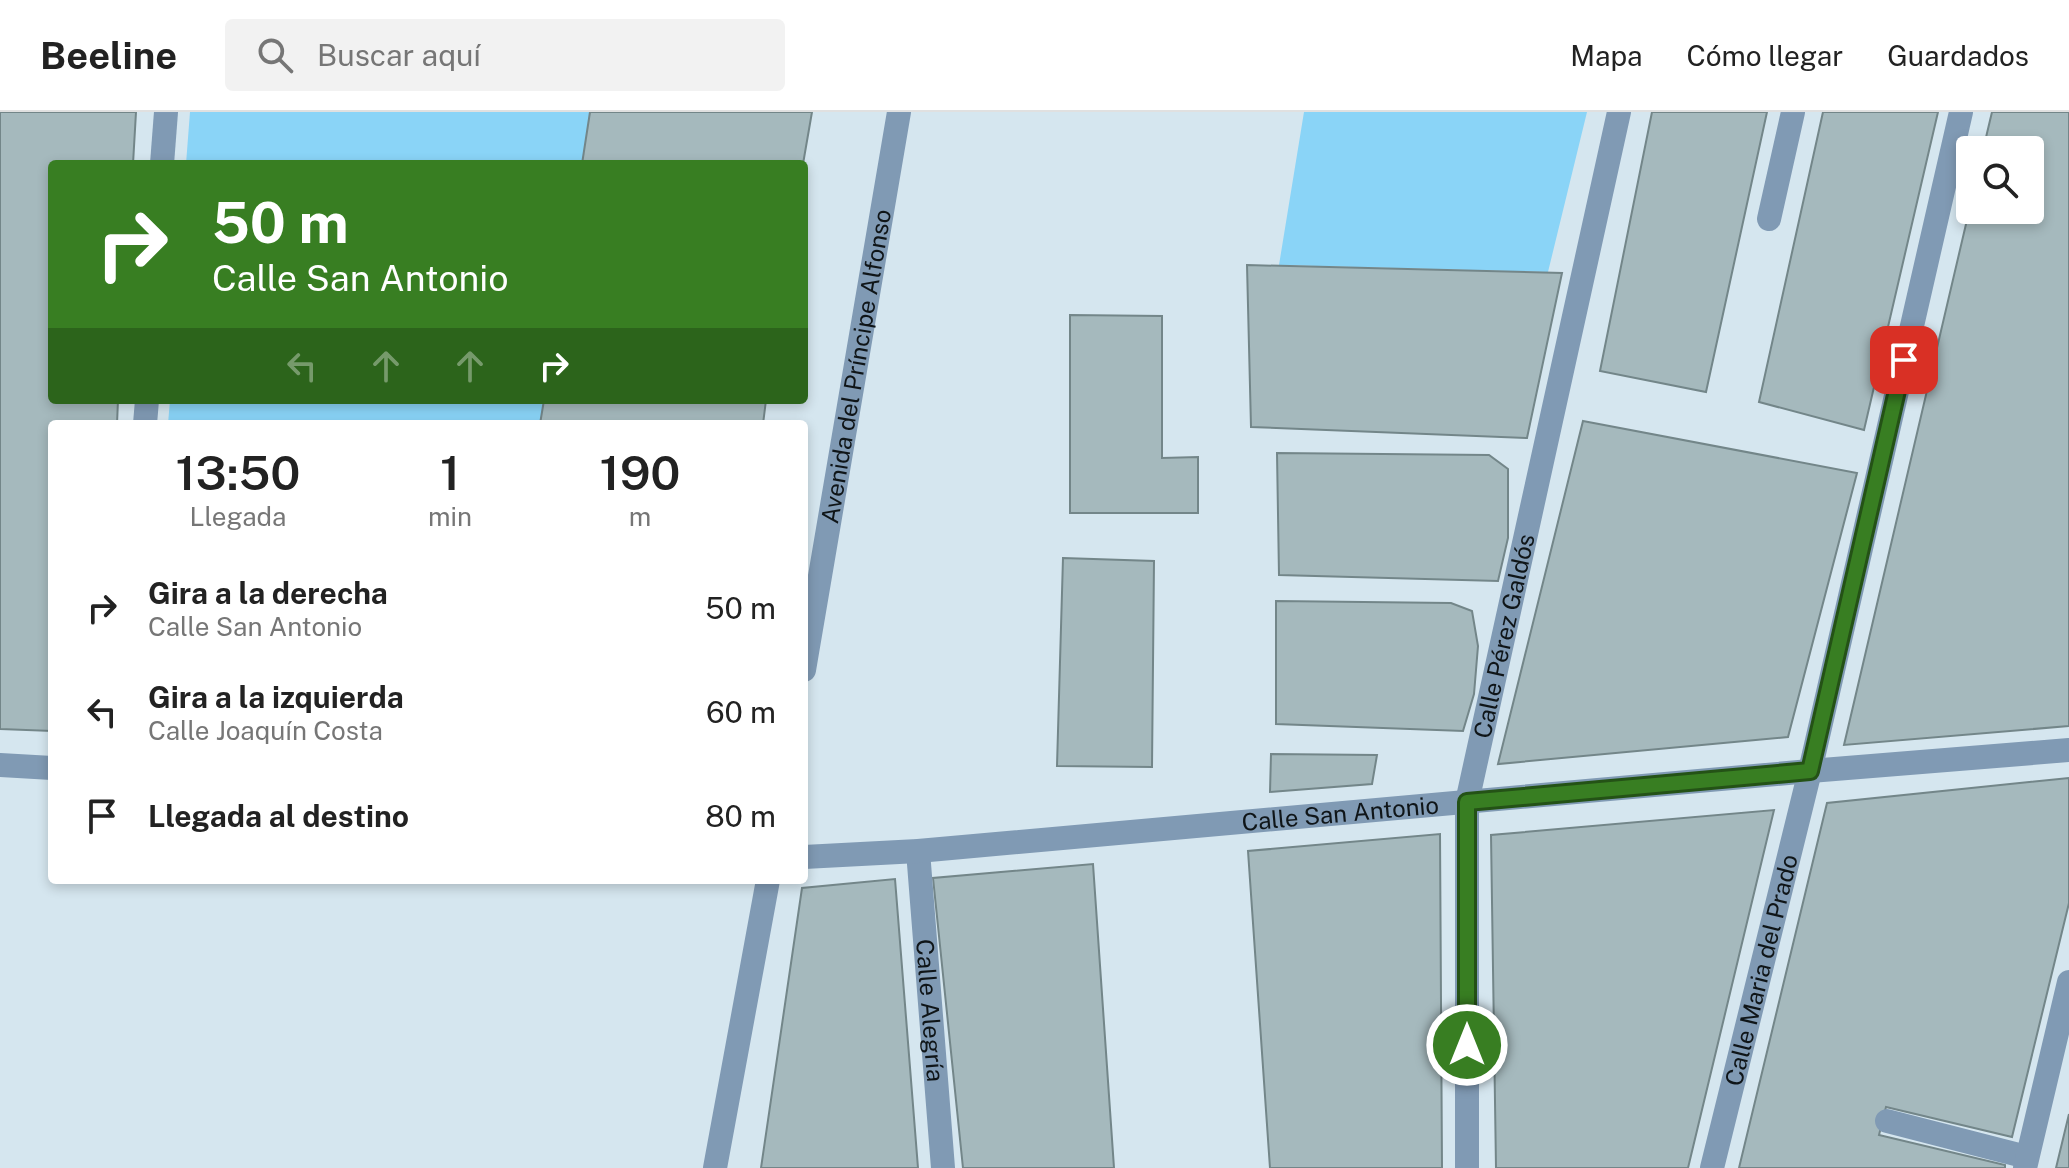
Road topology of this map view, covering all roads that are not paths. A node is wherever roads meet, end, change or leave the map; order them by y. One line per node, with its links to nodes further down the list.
1 (166, 112): 6 (street)
2 (899, 112): 8 (street, Avenida del Príncipe Alfonso)
3 (1619, 112): 13 (street, Calle Pérez Galdós)
4 (1793, 112): 7 (street)
5 (1961, 112): 12 (street, Calle Maria del Prado)
6 (162, 160)
7 (1769, 219)
8 (808, 647)
9 (2069, 750): 12 (street, Calle San Antonio)
10 (0, 765): 11 (street)
11 (48, 768)
12 (1810, 771): 13 (street, Calle San Antonio); 23 (street, Calle Maria del Prado)
13 (1467, 802): 14 (street, Calle San Antonio); 22 (street, Calle Pérez Galdós)
14 (918, 851): 15 (street, Calle San Antonio); 21 (street, Calle Alegría)
15 (808, 857)
16 (767, 884): 20 (street)
17 (2069, 982): 19 (street)
18 (1887, 1121): 19 (street)
19 (2026, 1163)
20 (715, 1168)
21 (943, 1168)
22 (1467, 1168)
23 (1712, 1168)

